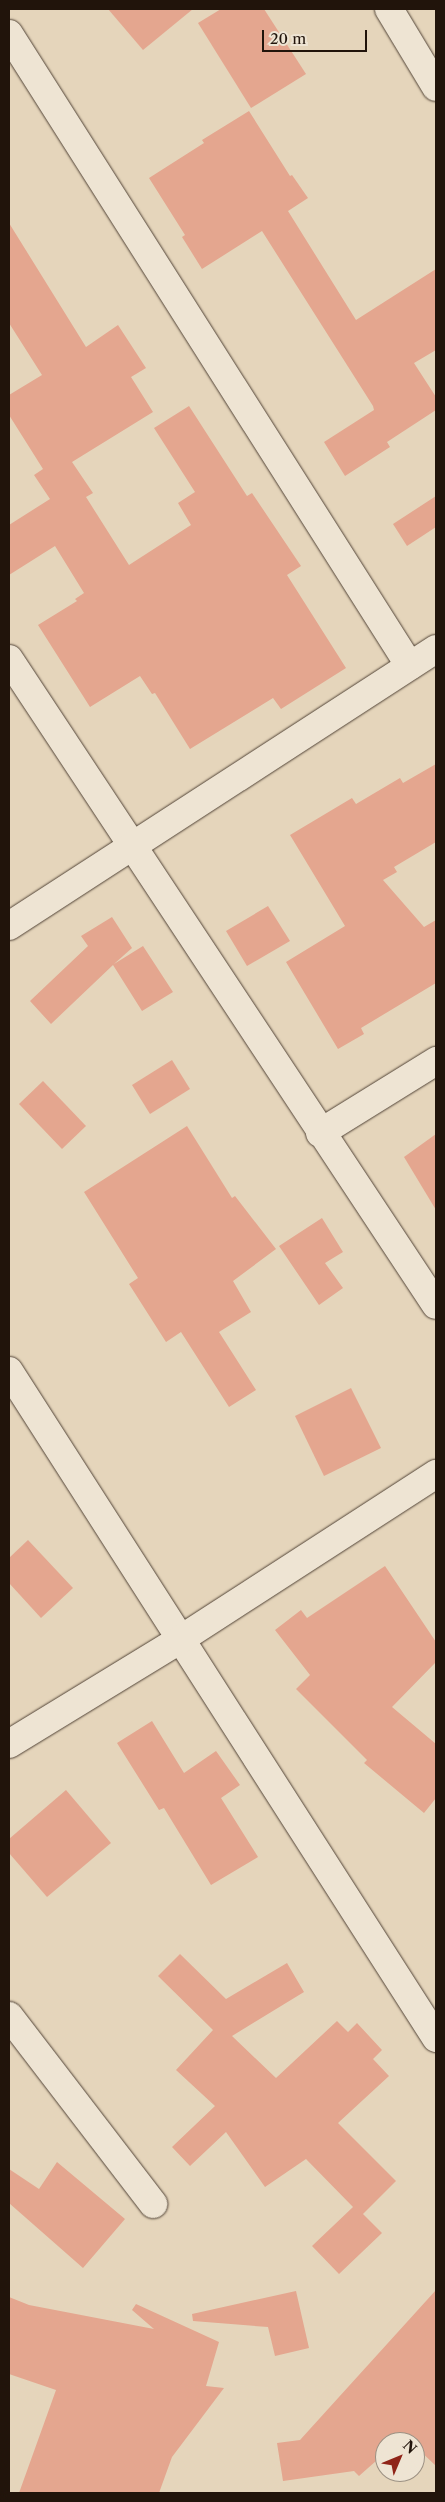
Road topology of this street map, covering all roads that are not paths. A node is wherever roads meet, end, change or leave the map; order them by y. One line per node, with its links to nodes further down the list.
1 (389, 9): 3 (street)
2 (9, 34): 6 (street)
3 (436, 87)
4 (436, 649): 6 (street)
5 (9, 659): 7 (street)
6 (410, 666): 7 (street)
7 (135, 846): 8 (street); 10 (street)
8 (9, 926)
9 (436, 1061): 10 (street)
10 (320, 1133): 11 (street)
11 (436, 1304)
12 (9, 1371): 14 (street)
13 (436, 1474): 14 (street)
14 (181, 1638): 15 (street); 17 (street)
15 (9, 1744)
16 (9, 2016): 18 (street)
17 (436, 2038)
18 (153, 2204)

